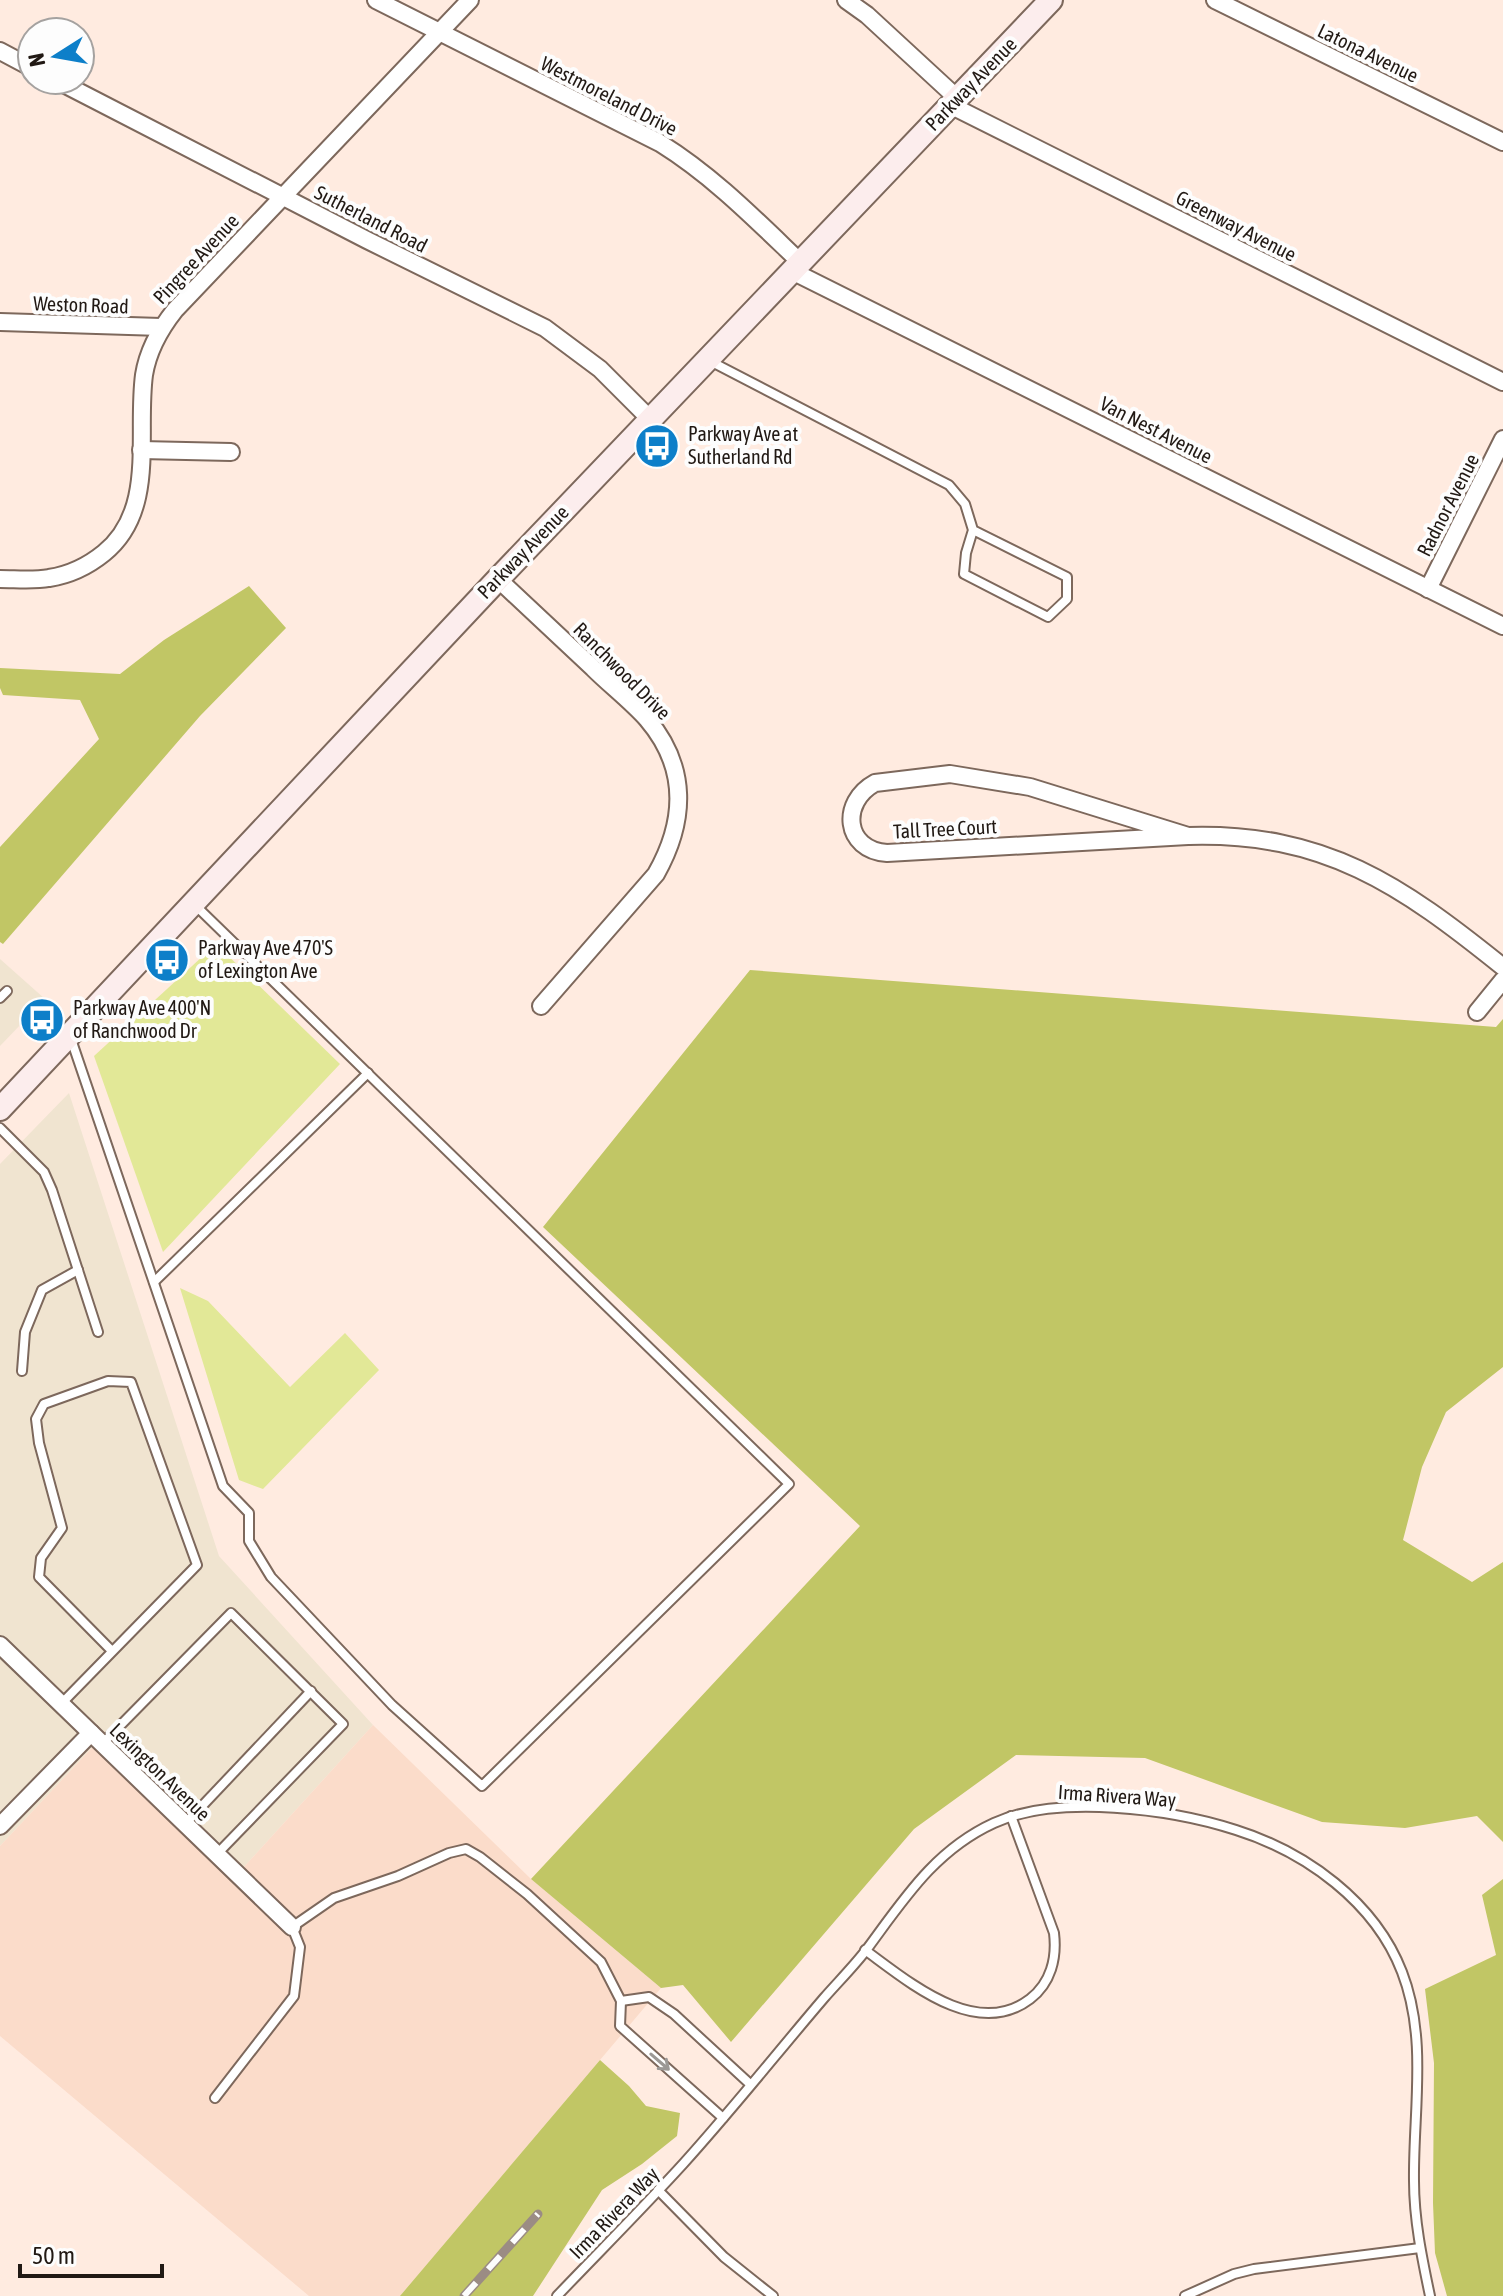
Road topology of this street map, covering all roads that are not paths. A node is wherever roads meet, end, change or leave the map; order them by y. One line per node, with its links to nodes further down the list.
1 (376, 0): 6 (street, Westmoreland Drive)
2 (470, 0): 6 (street, Pingree Avenue)
3 (846, 0): 8 (street, Greenway Avenue)
4 (1051, 0): 8 (main road, Parkway Avenue)
5 (1215, 0): 9 (street, Latona Avenue)
6 (439, 32): 10 (street, Pingree Avenue); 11 (street, Westmoreland Drive)
7 (87, 96): 10 (street, Sutherland Road)
8 (954, 101): 11 (main road, Parkway Avenue); 15 (street, Greenway Avenue)
9 (1503, 142)
10 (283, 197): 13 (street, Pingree Avenue); 16 (street, Sutherland Road)
11 (796, 267): 14 (main road, Parkway Avenue); 23 (street, Van Nest Avenue)
12 (0, 322): 13 (street, Weston Road)
13 (161, 327): 18 (street, Pingree Avenue)
14 (707, 360): 16 (main road, Parkway Avenue); 20 (lane)
15 (1503, 382)
16 (650, 419): 22 (main road, Parkway Avenue)
17 (1503, 439): 23 (street, Radnor Avenue)
18 (141, 450): 19 (street); 21 (street, Pingree Avenue)
19 (231, 452)
20 (973, 530): 20 (lane)
21 (0, 579)
22 (498, 579): 26 (main road, Parkway Avenue); 29 (street, Ranchwood Drive)
23 (1428, 589): 24 (street, Van Nest Avenue)
24 (1503, 626)
25 (1188, 836): 25 (street, Tall Tree Court); 27 (street, Tall Tree Court)
26 (193, 903): 31 (main road, Parkway Avenue); 32 (lane)
27 (1503, 967)
28 (1503, 980): 30 (street)
29 (541, 1006)
30 (1477, 1012)
31 (69, 1034): 33 (main road, Parkway Avenue); 36 (lane)
32 (368, 1073): 36 (lane); 36 (lane)
33 (0, 1109)
34 (0, 1128): 35 (lane)
35 (78, 1270): 37 (lane); 38 (lane)
36 (154, 1282)
37 (98, 1332)
38 (22, 1371)
39 (0, 1645): 42 (street, Lexington Avenue)
40 (112, 1651): 40 (lane); 42 (lane)
41 (311, 1691): 43 (lane); 45 (lane); 47 (lane)
42 (61, 1704): 43 (street, Lexington Avenue)
43 (96, 1738): 45 (street, Lexington Avenue); 46 (street)
44 (1011, 1816): 49 (lane, Irma Rivera Way); 49 (lane); 55 (lane, Irma Rivera Way)
45 (185, 1824): 47 (street, Lexington Avenue)
46 (0, 1826)
47 (217, 1854): 48 (street, Lexington Avenue)
48 (292, 1927): 50 (lane); 52 (lane)
49 (865, 1950): 51 (lane, Irma Rivera Way)
50 (621, 2001): 51 (lane); 53 (lane, one-way to 53)
51 (750, 2084): 53 (lane, Irma Rivera Way)
52 (215, 2098)
53 (723, 2118): 54 (lane, Irma Rivera Way)
54 (658, 2190): 56 (lane, Irma Rivera Way); 57 (lane)
55 (1420, 2248): 58 (lane); 59 (lane, Irma Rivera Way)
56 (557, 2296)
57 (773, 2296)
58 (1185, 2296)
59 (1430, 2296)

